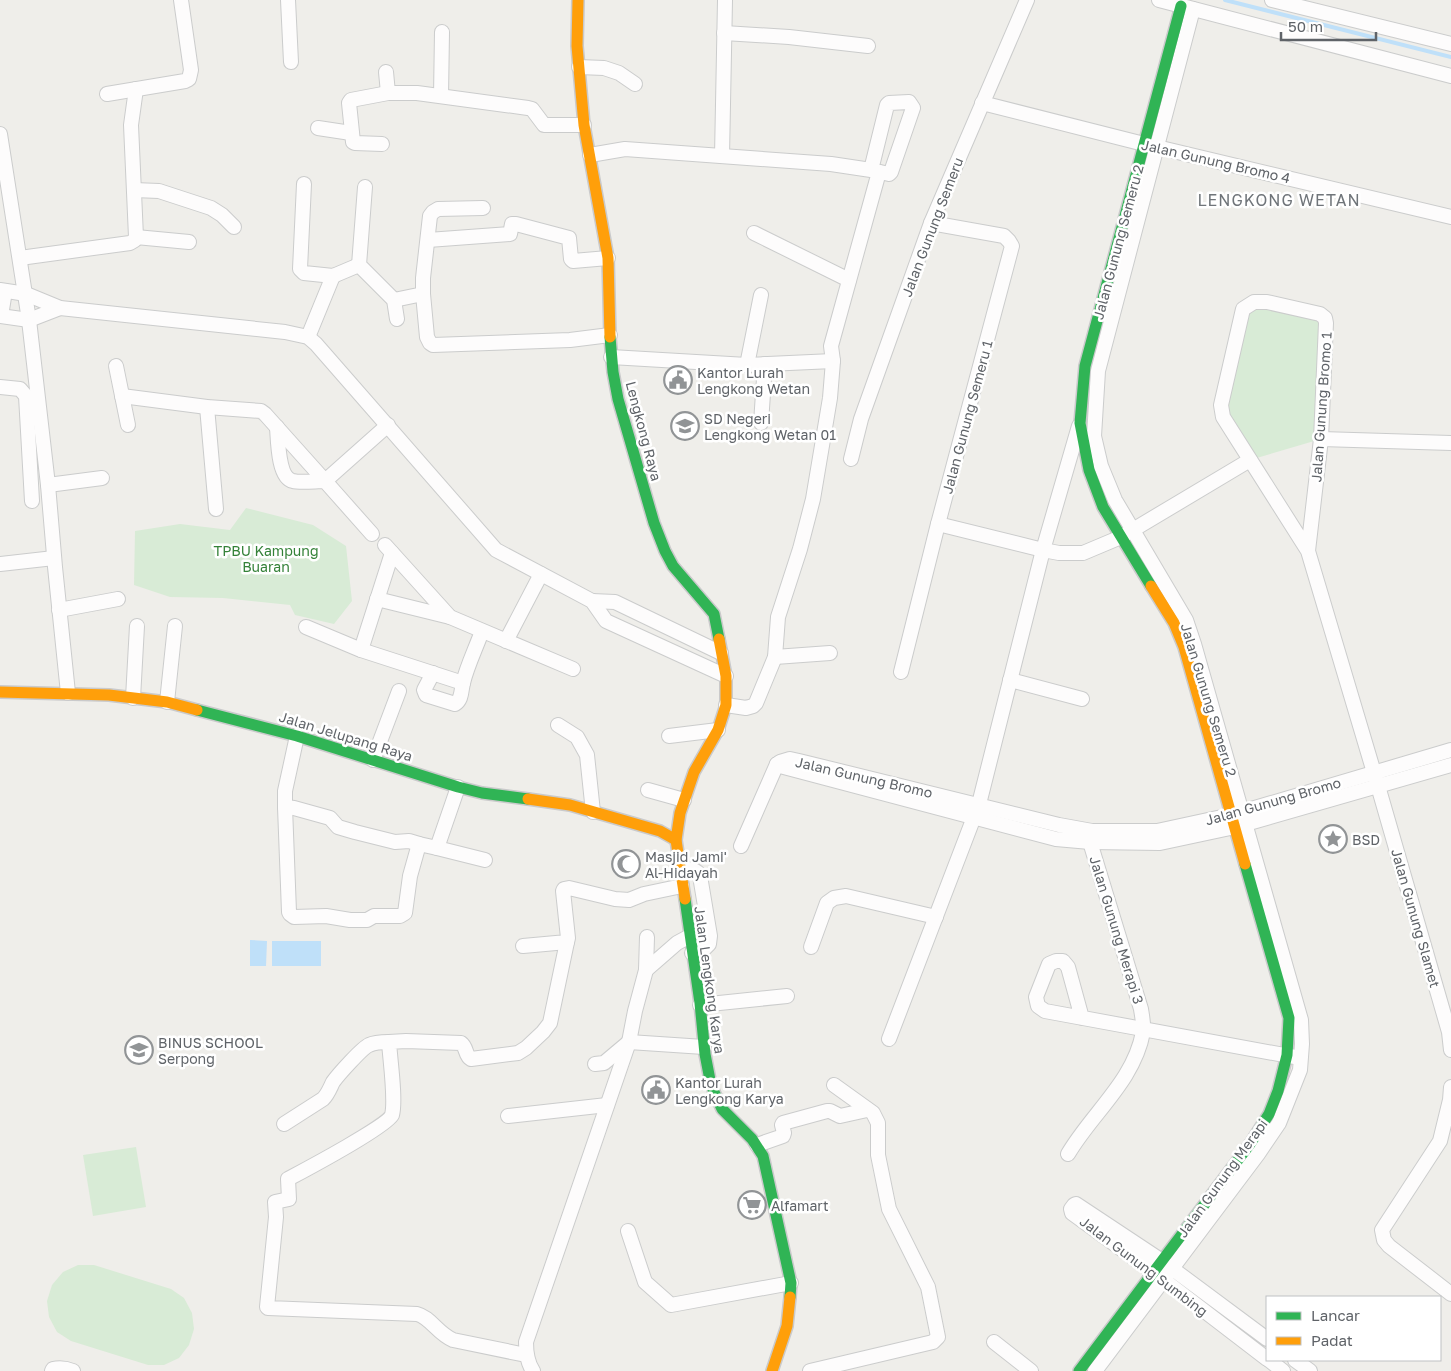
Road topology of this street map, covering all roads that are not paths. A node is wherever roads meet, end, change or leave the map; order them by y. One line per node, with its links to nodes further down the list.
1 (181, 0): 20 (street)
2 (288, 0): 15 (street)
3 (578, 0): 16 (street, Lengkong Raya)
4 (725, 0): 11 (street)
5 (1027, 0): 24 (street, Jalan Gunung Semeru)
6 (1159, 0): 9 (street)
7 (1272, 0): 13 (street)
8 (1306, 0): 12 (street)
9 (1187, 7): 18 (street); 30 (street, Jalan Gunung Semeru 2)
10 (442, 32): 23 (street)
11 (724, 33): 14 (street); 32 (street)
12 (1451, 36)
13 (1451, 44)
14 (868, 46)
15 (291, 62)
16 (579, 68): 19 (street); 25 (street, Lengkong Raya)
17 (386, 72): 21 (street)
18 (1451, 76)
19 (635, 84)
20 (136, 89): 22 (street); 36 (street)
21 (388, 93): 23 (street); 27 (street)
22 (107, 94)
23 (441, 96): 25 (street)
24 (982, 103): 30 (street, Jalan Gunung Bromo 4); 39 (street, Jalan Gunung Semeru)
25 (584, 125): 31 (street, Lengkong Raya)
26 (318, 128): 27 (street)
27 (351, 133): 29 (street)
28 (0, 134): 45 (street)
29 (382, 144)
30 (1150, 146): 38 (street, Jalan Gunung Bromo 4); 68 (street, Jalan Gunung Semeru 2); 72 (street, Jalan Gunung Semeru 2)
31 (590, 155): 32 (street); 46 (street, Lengkong Raya)
32 (722, 156): 33 (street)
33 (875, 171): 33 (street); 49 (street)
34 (304, 184): 48 (street)
35 (365, 187): 47 (street)
36 (134, 190): 40 (street); 42 (street)
37 (483, 208): 43 (street)
38 (1451, 217)
39 (931, 223): 77 (street, Jalan Gunung Semeru); 84 (street, Jalan Gunung Semeru 1)
40 (234, 227)
41 (754, 233): 49 (street)
42 (136, 237): 44 (street); 45 (street)
43 (428, 240): 46 (street); 52 (street)
44 (189, 242)
45 (20, 258): 51 (street)
46 (608, 258): 59 (street, Lengkong Raya)
47 (359, 265): 48 (street); 54 (street)
48 (333, 276): 60 (street)
49 (849, 280): 62 (street)
50 (2, 290): 51 (street); 56 (street)
51 (26, 294): 55 (street); 58 (street)
52 (424, 294): 54 (street); 59 (street)
53 (762, 295): 64 (street)
54 (394, 300): 57 (street)
55 (60, 308): 58 (street); 60 (street)
56 (1, 316): 58 (street)
57 (397, 318)
58 (30, 320): 81 (street)
59 (610, 335): 61 (street, Lengkong Raya)
60 (308, 337): 70 (street)
61 (611, 357): 64 (street); 105 (street, Lengkong Raya)
62 (834, 361): 63 (street); 107 (street)
63 (765, 364): 64 (street); 71 (street)
64 (747, 365)
65 (116, 366): 67 (street)
66 (0, 387): 82 (street)
67 (122, 396): 69 (street); 73 (street)
68 (1096, 401): 72 (street, Jalan Gunung Semeru 2); 85 (street, Jalan Gunung Semeru 2)
69 (207, 406): 74 (street); 83 (street)
70 (386, 423): 80 (street); 91 (street)
71 (761, 423)
72 (1080, 423): 85 (street, Jalan Gunung Semeru 2); 87 (street, Jalan Gunung Semeru 2)
73 (128, 425)
74 (277, 427): 80 (street); 80 (street)
75 (1321, 439): 76 (street); 78 (street, Jalan Gunung Bromo 1); 88 (street, Jalan Gunung Bromo 1)
76 (1451, 442)
77 (850, 459)
78 (1250, 460): 85 (street); 88 (street, Jalan Gunung Bromo 1)
79 (102, 478): 81 (street)
80 (322, 480): 86 (street)
81 (48, 485): 89 (street)
82 (32, 501)
83 (216, 508)
84 (938, 524): 87 (street); 109 (street, Jalan Gunung Semeru 1)
85 (1126, 533): 87 (street); 136 (street, Jalan Gunung Semeru 2)
86 (372, 534)
87 (1043, 550): 112 (street, Jalan Gunung Semeru 2)
88 (1308, 551): 128 (street, Jalan Gunung Bromo 1)
89 (54, 558): 90 (street); 95 (street)
90 (0, 564)
91 (541, 574): 94 (street); 103 (street)
92 (118, 599): 95 (street)
93 (377, 599): 97 (street); 97 (street); 104 (street)
94 (592, 601): 96 (street); 102 (street)
95 (59, 610): 116 (street)
96 (642, 616): 102 (street); 105 (street)
97 (450, 617): 101 (street)
98 (137, 626): 117 (street)
99 (175, 626): 119 (street)
100 (306, 627): 104 (street)
101 (482, 631): 103 (street); 113 (street)
102 (633, 633): 111 (street)
103 (506, 642): 108 (street)
104 (361, 650): 110 (street)
105 (721, 653): 111 (street, Lengkong Raya)
106 (830, 653): 107 (street)
107 (775, 657): 120 (street)
108 (573, 669)
109 (901, 672)
110 (433, 673): 113 (street); 113 (street)
111 (726, 676): 120 (street, Lengkong Raya)
112 (1010, 680): 118 (street); 134 (street, Jalan Gunung Semeru 2)
113 (463, 682)
114 (399, 691): 126 (street)
115 (0, 692): 116 (street, Jalan Jelupang Raya)
116 (68, 693): 117 (street, Jalan Jelupang Raya)
117 (133, 698): 119 (street, Jalan Jelupang Raya)
118 (1082, 700)
119 (167, 702): 123 (street, Jalan Jelupang Raya)
120 (726, 706): 122 (street, Lengkong Raya)
121 (558, 725): 135 (street)
122 (718, 730): 124 (street); 132 (street, Lengkong Raya)
123 (297, 736): 126 (street, Jalan Jelupang Raya); 133 (street)
124 (669, 736)
125 (1451, 750): 128 (street, Jalan Gunung Bromo)
126 (373, 760): 130 (street, Jalan Jelupang Raya)
127 (1451, 765): 129 (street, Jalan Gunung Bromo)
128 (1374, 772): 129 (street, Jalan Gunung Slamet); 136 (street, Jalan Gunung Bromo)
129 (1378, 786): 136 (street, Jalan Gunung Bromo); 161 (street, Jalan Gunung Slamet)
130 (458, 787): 135 (street, Jalan Jelupang Raya); 141 (street)
131 (648, 790): 132 (street)
132 (684, 800): 138 (street, Lengkong Raya)
133 (285, 807): 139 (street); 139 (street)
134 (977, 811): 137 (street, Jalan Gunung Bromo); 140 (street, Jalan Gunung Bromo); 145 (street, Jalan Gunung Semeru 2)
135 (593, 812): 138 (street, Jalan Jelupang Raya)
136 (1238, 819): 137 (street, Jalan Gunung Bromo); 162 (street, Jalan Gunung Merapi)
137 (1091, 837): 156 (street, Jalan Gunung Merapi 3)
138 (676, 840): 143 (street, Jalan Lengkong Karya)
139 (419, 844): 141 (street)
140 (741, 846)
141 (437, 848): 142 (street)
142 (485, 860)
143 (680, 868): 144 (street, Jalan Lengkong Karya); 151 (street)
144 (682, 886): 146 (street, Jalan Lengkong Karya); 148 (street)
145 (936, 917): 150 (street); 157 (street, Jalan Gunung Semeru 2)
146 (690, 936): 151 (street, Jalan Lengkong Karya); 152 (street)
147 (647, 937): 152 (street)
148 (567, 942): 149 (street); 158 (street)
149 (523, 946)
150 (811, 947)
151 (692, 953): 154 (street, Jalan Lengkong Karya)
152 (646, 970): 159 (street)
153 (787, 996): 154 (street)
154 (700, 1005): 160 (street, Jalan Lengkong Karya)
155 (1082, 1018): 156 (street)
156 (1143, 1030): 162 (street); 171 (street, Jalan Gunung Merapi 3)
157 (889, 1039)
158 (389, 1042): 169 (street); 178 (street)
159 (629, 1042): 160 (street); 163 (street); 166 (street)
160 (704, 1047): 170 (street, Jalan Lengkong Karya)
161 (1451, 1050)
162 (1294, 1057): 173 (street, Jalan Gunung Merapi)
163 (596, 1064)
164 (834, 1085): 167 (street)
165 (1451, 1087): 175 (street)
166 (606, 1105): 168 (street); 178 (street)
167 (867, 1110): 170 (street); 186 (street)
168 (508, 1116)
169 (284, 1124)
170 (756, 1145): 174 (street, Jalan Lengkong Karya)
171 (1068, 1154)
172 (628, 1231): 174 (street)
173 (1163, 1270): 173 (street, Jalan Gunung Sumbing); 176 (street, Jalan Gunung Sumbing); 179 (street, Jalan Gunung Sumbing); 188 (street, Jalan Gunung Merapi); 189 (street, Jalan Gunung Merapi)
174 (791, 1284): 185 (street, Jalan Lengkong Karya)
175 (1451, 1294)
176 (1266, 1338)
177 (994, 1342): 187 (street)
178 (526, 1355): 184 (street)
179 (1266, 1357)
180 (1270, 1361): 190 (street, Jalan Gunung Sumbing)
181 (1296, 1361): 191 (street)
182 (53, 1370): 183 (street)
183 (73, 1371)
184 (533, 1371)
185 (772, 1371)
186 (810, 1371)
187 (1031, 1371)
188 (1079, 1371)
189 (1096, 1371)
190 (1283, 1371)
191 (1310, 1371)

